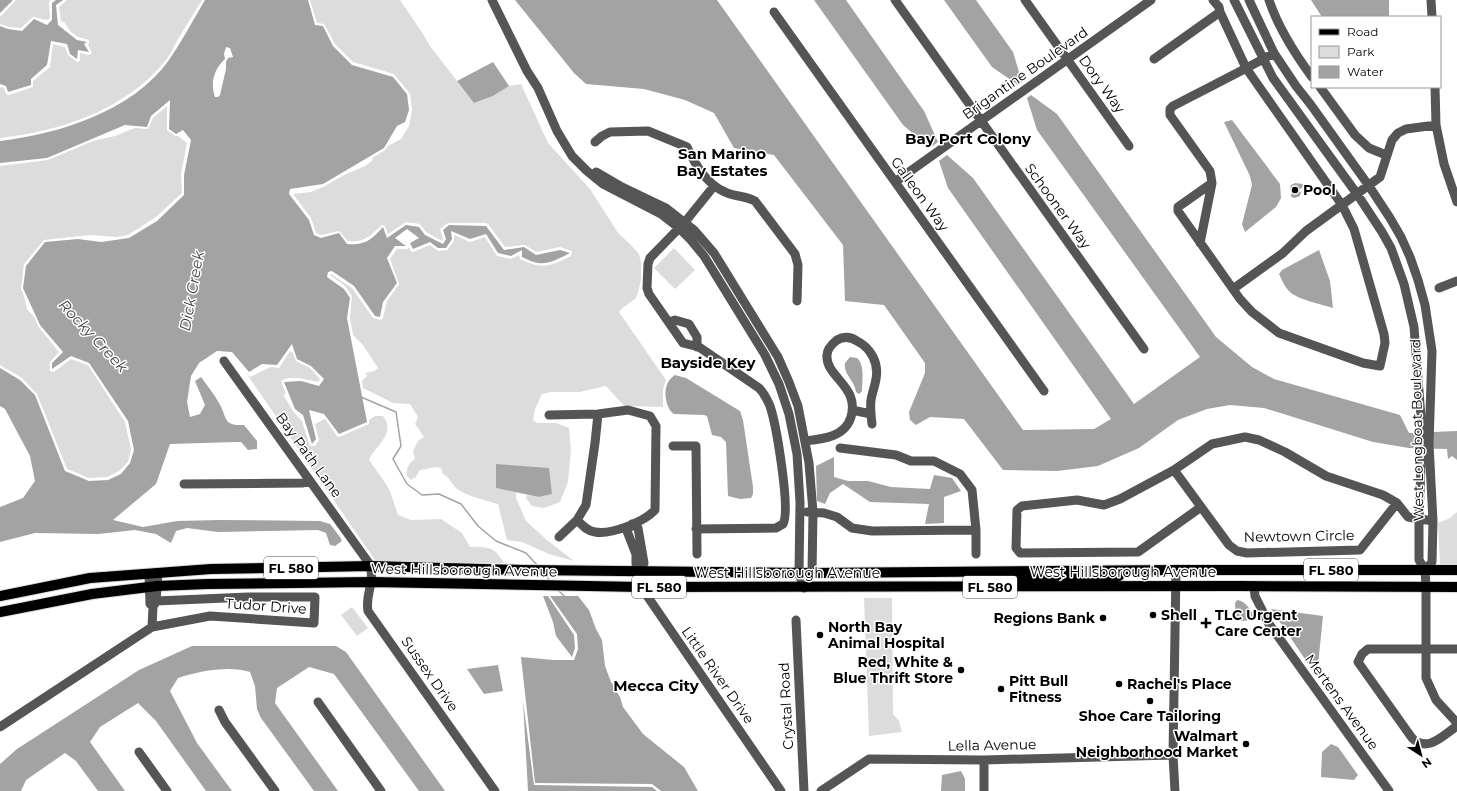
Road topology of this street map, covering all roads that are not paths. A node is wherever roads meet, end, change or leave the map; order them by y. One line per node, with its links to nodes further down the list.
1 (492, 0): 33 (street)
2 (895, 0): 21 (street, Schooner Way)
3 (1025, 0): 14 (street, Dory Way)
4 (1151, 0): 14 (street, Brigantine Boulevard)
5 (1213, 0): 11 (street)
6 (1234, 0): 16 (street, West Longboat Boulevard)
7 (1249, 0): 13 (street, West Longboat Boulevard)
8 (1269, 0): 18 (street)
9 (1431, 0): 12 (street)
10 (774, 12): 26 (street, Galleon Way)
11 (1220, 12): 15 (street); 17 (street)
12 (1432, 16)
13 (1274, 53): 16 (street); 29 (street, West Longboat Boulevard)
14 (1067, 59): 21 (street, Brigantine Boulevard); 24 (street, Dory Way)
15 (1154, 59)
16 (1263, 59): 17 (street); 30 (street, West Longboat Boulevard)
17 (1246, 68): 27 (street); 32 (street)
18 (1311, 76)
19 (1321, 88): 25 (street)
20 (1435, 88): 22 (street)
21 (981, 121): 26 (street, Brigantine Boulevard); 41 (street, Schooner Way)
22 (1436, 125): 25 (street); 31 (street)
23 (595, 142): 28 (street)
24 (1129, 146)
25 (1386, 155): 29 (street)
26 (895, 182): 43 (street, Galleon Way)
27 (1212, 183): 34 (street); 34 (street)
28 (714, 186): 33 (street); 38 (street)
29 (1369, 186): 30 (street); 48 (street, West Longboat Boulevard)
30 (1357, 194): 32 (street); 48 (street, West Longboat Boulevard)
31 (1457, 202)
32 (1342, 205): 37 (street); 37 (street)
33 (682, 225): 39 (street); 51 (street); 53 (street)
34 (1200, 243): 37 (street)
35 (1457, 281): 36 (street)
36 (1440, 288)
37 (1233, 289)
38 (797, 301)
39 (669, 322): 40 (street); 40 (street)
40 (698, 347): 54 (street)
41 (1144, 349)
42 (224, 361): 57 (street, Bay Path Lane)
43 (1044, 391)
44 (852, 410): 46 (street); 46 (street); 51 (street)
45 (598, 414): 47 (street); 64 (street); 66 (street)
46 (871, 414): 49 (street)
47 (549, 415)
48 (1425, 418): 55 (street, West Longboat Boulevard)
49 (872, 424)
50 (673, 446): 67 (street)
51 (806, 447): 53 (street); 62 (street)
52 (840, 448): 68 (street)
53 (797, 450): 54 (street); 61 (street)
54 (779, 453): 67 (street)
55 (1426, 466): 63 (street, West Longboat Boulevard); 65 (street, West Longboat Boulevard)
56 (1174, 470): 59 (street); 60 (street, Newtown Circle); 60 (street)
57 (310, 482): 58 (street); 74 (street, Bay Path Lane)
58 (184, 484)
59 (1397, 503): 60 (street, Newtown Circle); 63 (street)
60 (1201, 507)
61 (800, 512): 62 (street); 82 (street)
62 (813, 512): 68 (street); 83 (street)
63 (1419, 519): 65 (street); 77 (street, West Longboat Boulevard)
64 (577, 520): 66 (street); 69 (street)
65 (1433, 522): 77 (street, West Longboat Boulevard)
66 (632, 524): 70 (street); 71 (street)
67 (696, 529): 72 (street)
68 (976, 530): 73 (street)
69 (558, 537)
70 (640, 537): 71 (street); 80 (street)
71 (630, 539): 80 (street)
72 (697, 554)
73 (976, 554)
74 (371, 566): 80 (main road, West Hillsborough Avenue / FL 580); 81 (main road, West Hillsborough Avenue / FL 580); 84 (street, Sussex Drive)
75 (1138, 570): 76 (main road, West Hillsborough Avenue / FL 580); 79 (main road, West Hillsborough Avenue / FL 580); 85 (main road)
76 (1176, 570): 77 (main road, West Hillsborough Avenue / FL 580); 86 (street)
77 (1425, 570): 78 (main road, West Hillsborough Avenue / FL 580); 91 (street, West Longboat Boulevard)
78 (1457, 570)
79 (1062, 571): 83 (main road, West Hillsborough Avenue / FL 580); 90 (main road)
80 (640, 572): 82 (main road, West Hillsborough Avenue / FL 580); 89 (street)
81 (154, 573): 88 (street); 94 (main road, West Hillsborough Avenue / FL 580)
82 (800, 573): 83 (main road, West Hillsborough Avenue / FL 580); 93 (street)
83 (812, 573): 93 (street)
84 (371, 582): 88 (main road, West Hillsborough Avenue / FL 580); 89 (main road, West Hillsborough Avenue / FL 580); 111 (street, Sussex Drive)
85 (1063, 586): 86 (main road, West Hillsborough Avenue / FL 580); 90 (main road, West Hillsborough Avenue / FL 580)
86 (1176, 586): 87 (main road, West Hillsborough Avenue / FL 580); 106 (street)
87 (1254, 586): 91 (main road, West Hillsborough Avenue / FL 580); 117 (street, Mertens Avenue)
88 (153, 587): 95 (street); 96 (main road, West Hillsborough Avenue / FL 580)
89 (641, 587): 93 (main road, West Hillsborough Avenue / FL 580); 112 (street, Little River Drive)
90 (973, 587): 93 (main road, West Hillsborough Avenue / FL 580)
91 (1426, 587): 92 (main road, West Hillsborough Avenue / FL 580); 99 (street, West Longboat Boulevard)
92 (1457, 587)
93 (804, 588)
94 (0, 596)
95 (154, 604): 98 (street); 98 (street, Tudor Drive)
96 (0, 612)
97 (796, 620): 113 (street, Crystal Road)
98 (152, 627): 104 (street, Tudor Drive)
99 (1427, 649): 100 (street); 103 (street, West Longboat Boulevard); 103 (street)
100 (1457, 649)
101 (318, 702): 110 (street)
102 (219, 710): 109 (street)
103 (1457, 725)
104 (0, 727)
105 (139, 752): 108 (street)
106 (1173, 755): 107 (street, Lella Avenue); 116 (street)
107 (984, 760): 114 (street, Lella Avenue); 115 (street)
108 (167, 791)
109 (275, 791)
110 (381, 791)
111 (495, 791)
112 (782, 791)
113 (804, 791)
114 (821, 791)
115 (984, 791)
116 (1174, 791)
117 (1388, 791)

